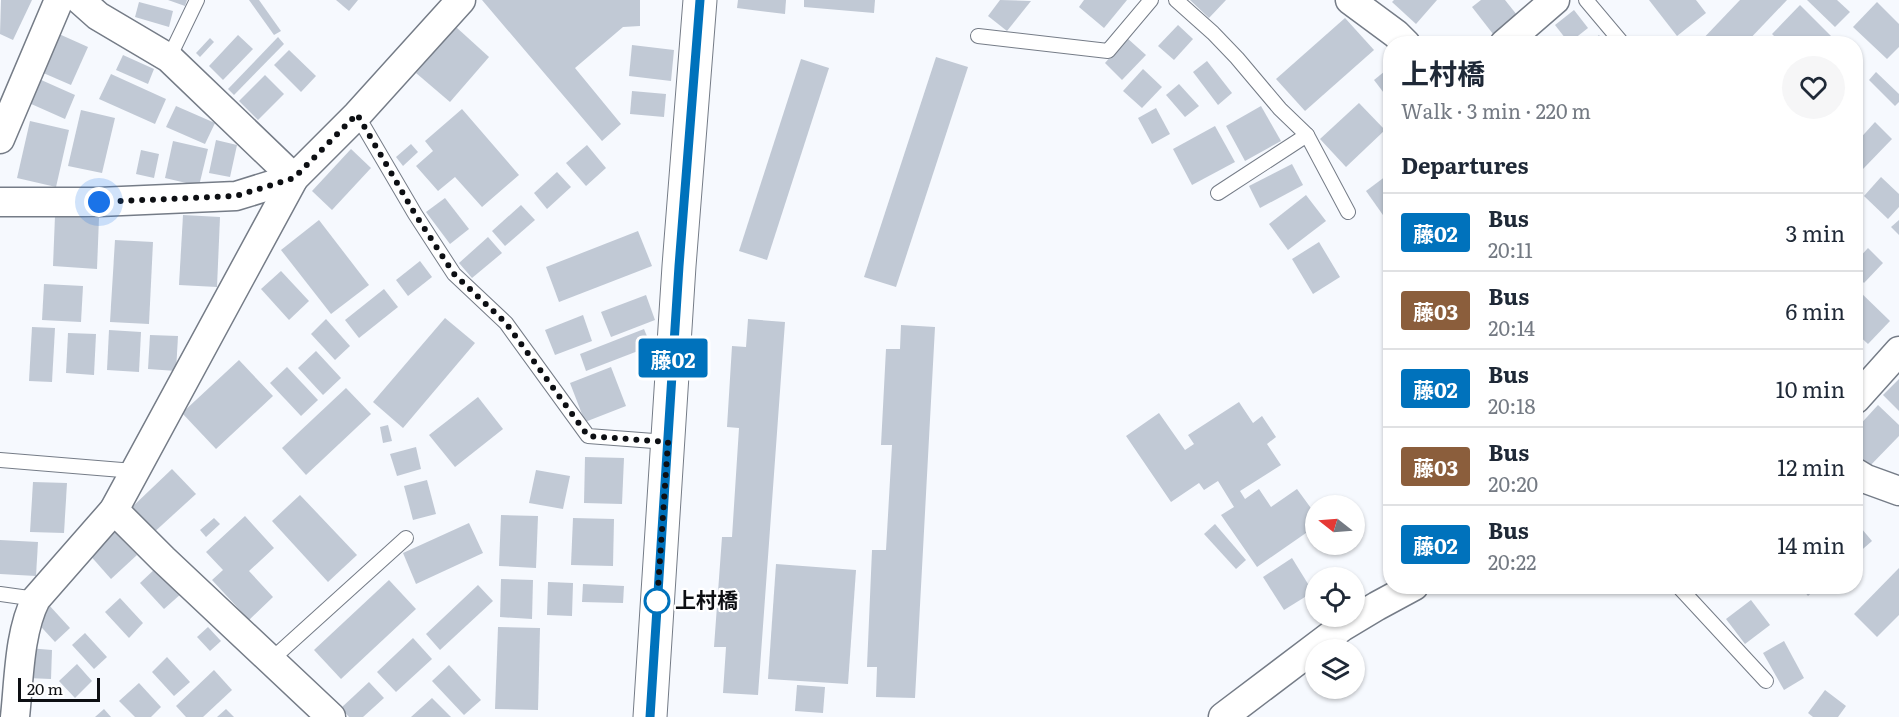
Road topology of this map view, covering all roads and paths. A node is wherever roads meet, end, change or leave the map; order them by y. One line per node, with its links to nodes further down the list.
1 (59, 0): 18 (street)
2 (80, 0): 15 (street)
3 (197, 0): 15 (lane)
4 (461, 0): 16 (street)
5 (700, 0): 25 (street)
6 (1151, 0): 11 (lane)
7 (1176, 0): 17 (lane)
8 (1350, 0): 12 (street)
9 (1586, 0): 14 (lane)
10 (1543, 4): 13 (street)
11 (978, 36)
12 (1398, 36)
13 (1512, 36)
14 (1616, 36)
15 (169, 58): 19 (street)
16 (357, 114): 19 (street); 25 (lane)
17 (1307, 135): 20 (lane); 22 (lane)
18 (0, 139)
19 (294, 178): 21 (street); 27 (street)
20 (1218, 194)
21 (0, 202)
22 (1348, 212)
23 (1899, 351): 24 (street)
24 (1863, 391)
25 (668, 442): 40 (street)
26 (0, 460): 27 (lane)
27 (134, 471): 30 (street)
28 (1863, 477): 29 (street)
29 (1899, 491)
30 (114, 510): 35 (street); 36 (street)
31 (406, 538): 36 (lane)
32 (0, 594): 35 (lane)
33 (1399, 594): 41 (street)
34 (1685, 594): 37 (lane)
35 (36, 599): 38 (street)
36 (271, 660): 39 (street)
37 (1766, 681)
38 (15, 717)
39 (331, 717)
40 (650, 717)
41 (1222, 717)

